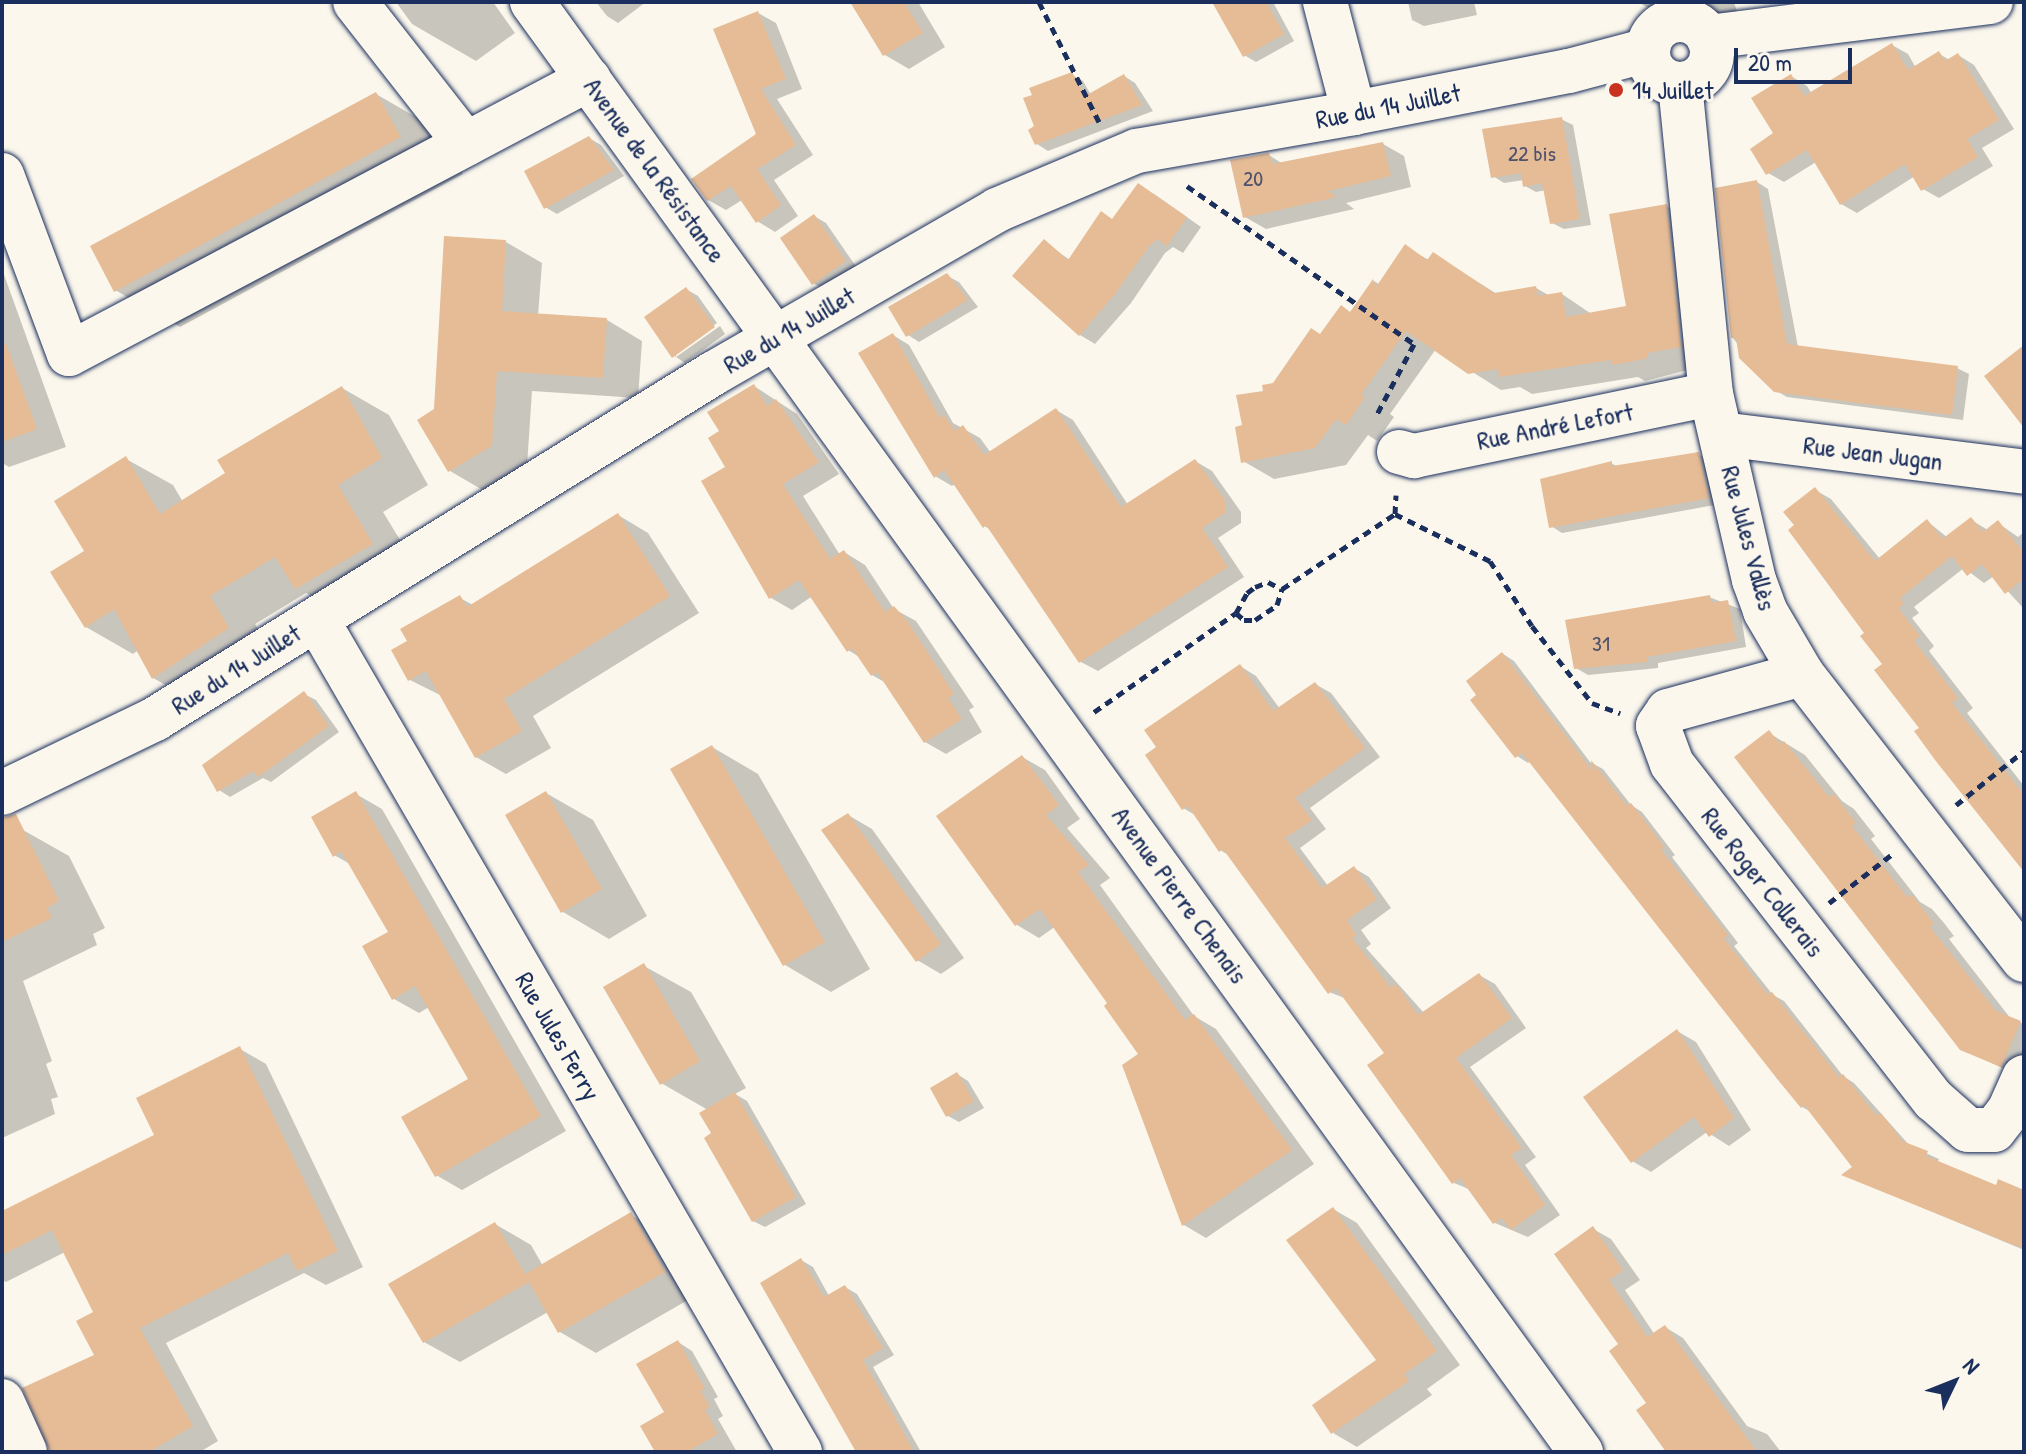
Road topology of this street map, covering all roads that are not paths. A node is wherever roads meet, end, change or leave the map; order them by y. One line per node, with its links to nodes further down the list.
1 (355, 2): 10 (street)
2 (532, 2): 7 (street, Avenue de la Résistance)
3 (1325, 2): 9 (street)
4 (1991, 2): 5 (street)
5 (1712, 18): 6 (street); 8 (street)
6 (1648, 50): 8 (street); 9 (street, Rue du 14 Juillet)
7 (589, 79): 10 (street); 12 (street, Avenue de la Résistance)
8 (1680, 84): 13 (street, Rue Jules Vallès)
9 (1354, 113): 12 (street, Rue du 14 Juillet)
10 (466, 144): 11 (street)
11 (2, 175)
12 (776, 339): 16 (street, Rue du 14 Juillet); 25 (street, Avenue Pierre Chenais)
13 (1716, 414): 14 (street, Rue André Lefort); 15 (street, Rue Jean Jugan); 17 (street, Rue Jules Vallès)
14 (1399, 452)
15 (2024, 472)
16 (317, 620): 18 (street, Rue du 14 Juillet); 24 (street, Rue Jules Ferry)
17 (1802, 674): 19 (street, Rue Jules Vallès); 21 (street, Rue Roger Collerais)
18 (2, 793)
19 (2024, 960)
20 (2024, 1077): 21 (street, Rue Roger Collerais)
21 (2009, 1139)
22 (2, 1401): 23 (street)
23 (25, 1452)
24 (800, 1452)
25 (1581, 1452)

